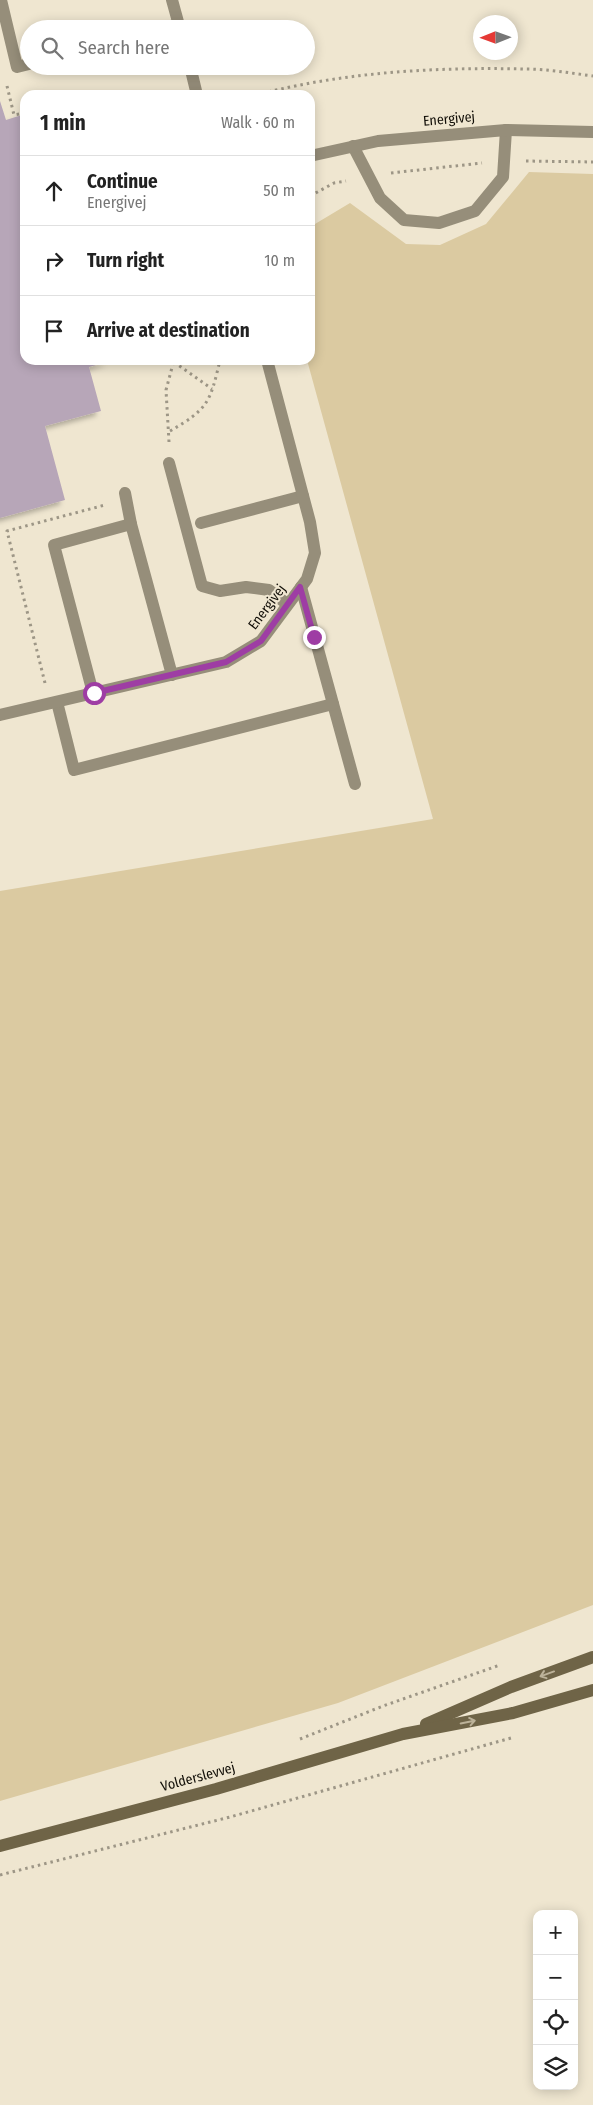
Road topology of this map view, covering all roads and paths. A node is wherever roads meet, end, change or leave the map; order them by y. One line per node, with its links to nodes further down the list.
1 (1, 0): 4 (lane)
2 (172, 0): 3 (lane)
3 (177, 20)
4 (20, 66)
5 (192, 75): 8 (lane)
6 (593, 76): 9 (path)
7 (6, 81): 10 (path)
8 (196, 90)
9 (276, 90)
10 (20, 113)
11 (506, 130): 12 (lane, Energivej); 13 (lane, Energivej); 15 (lane)
12 (593, 132)
13 (353, 146): 14 (lane, Energivej); 17 (lane)
14 (315, 155)
15 (504, 161): 16 (path); 17 (path); 17 (lane)
16 (593, 162)
17 (368, 176): 18 (path)
18 (315, 193)
19 (178, 365): 22 (path)
20 (219, 365): 22 (path)
21 (268, 365): 26 (lane, Energivej)
22 (212, 389): 23 (path)
23 (170, 431)
24 (169, 463): 30 (lane)
25 (125, 493): 28 (lane)
26 (303, 496): 27 (lane); 29 (lane, Energivej)
27 (201, 523)
28 (131, 524): 31 (lane); 32 (lane)
29 (300, 587): 30 (lane, Energivej); 34 (lane)
30 (287, 604): 31 (lane, Energivej)
31 (172, 675): 32 (lane, Energivej)
32 (94, 693): 33 (lane, Energivej)
33 (57, 702): 34 (lane); 35 (lane, Energivej)
34 (333, 704): 36 (lane)
35 (0, 715)
36 (355, 784)
37 (593, 1657): 40 (street, Volderslevvej, one-way to 40)
38 (505, 1663): 42 (path)
39 (593, 1690): 40 (street, Volderslevvej, one-way to 39)
40 (403, 1734): 43 (street, Volderslevvej)
41 (517, 1737): 44 (path)
42 (295, 1740)
43 (0, 1846)
44 (0, 1876)

